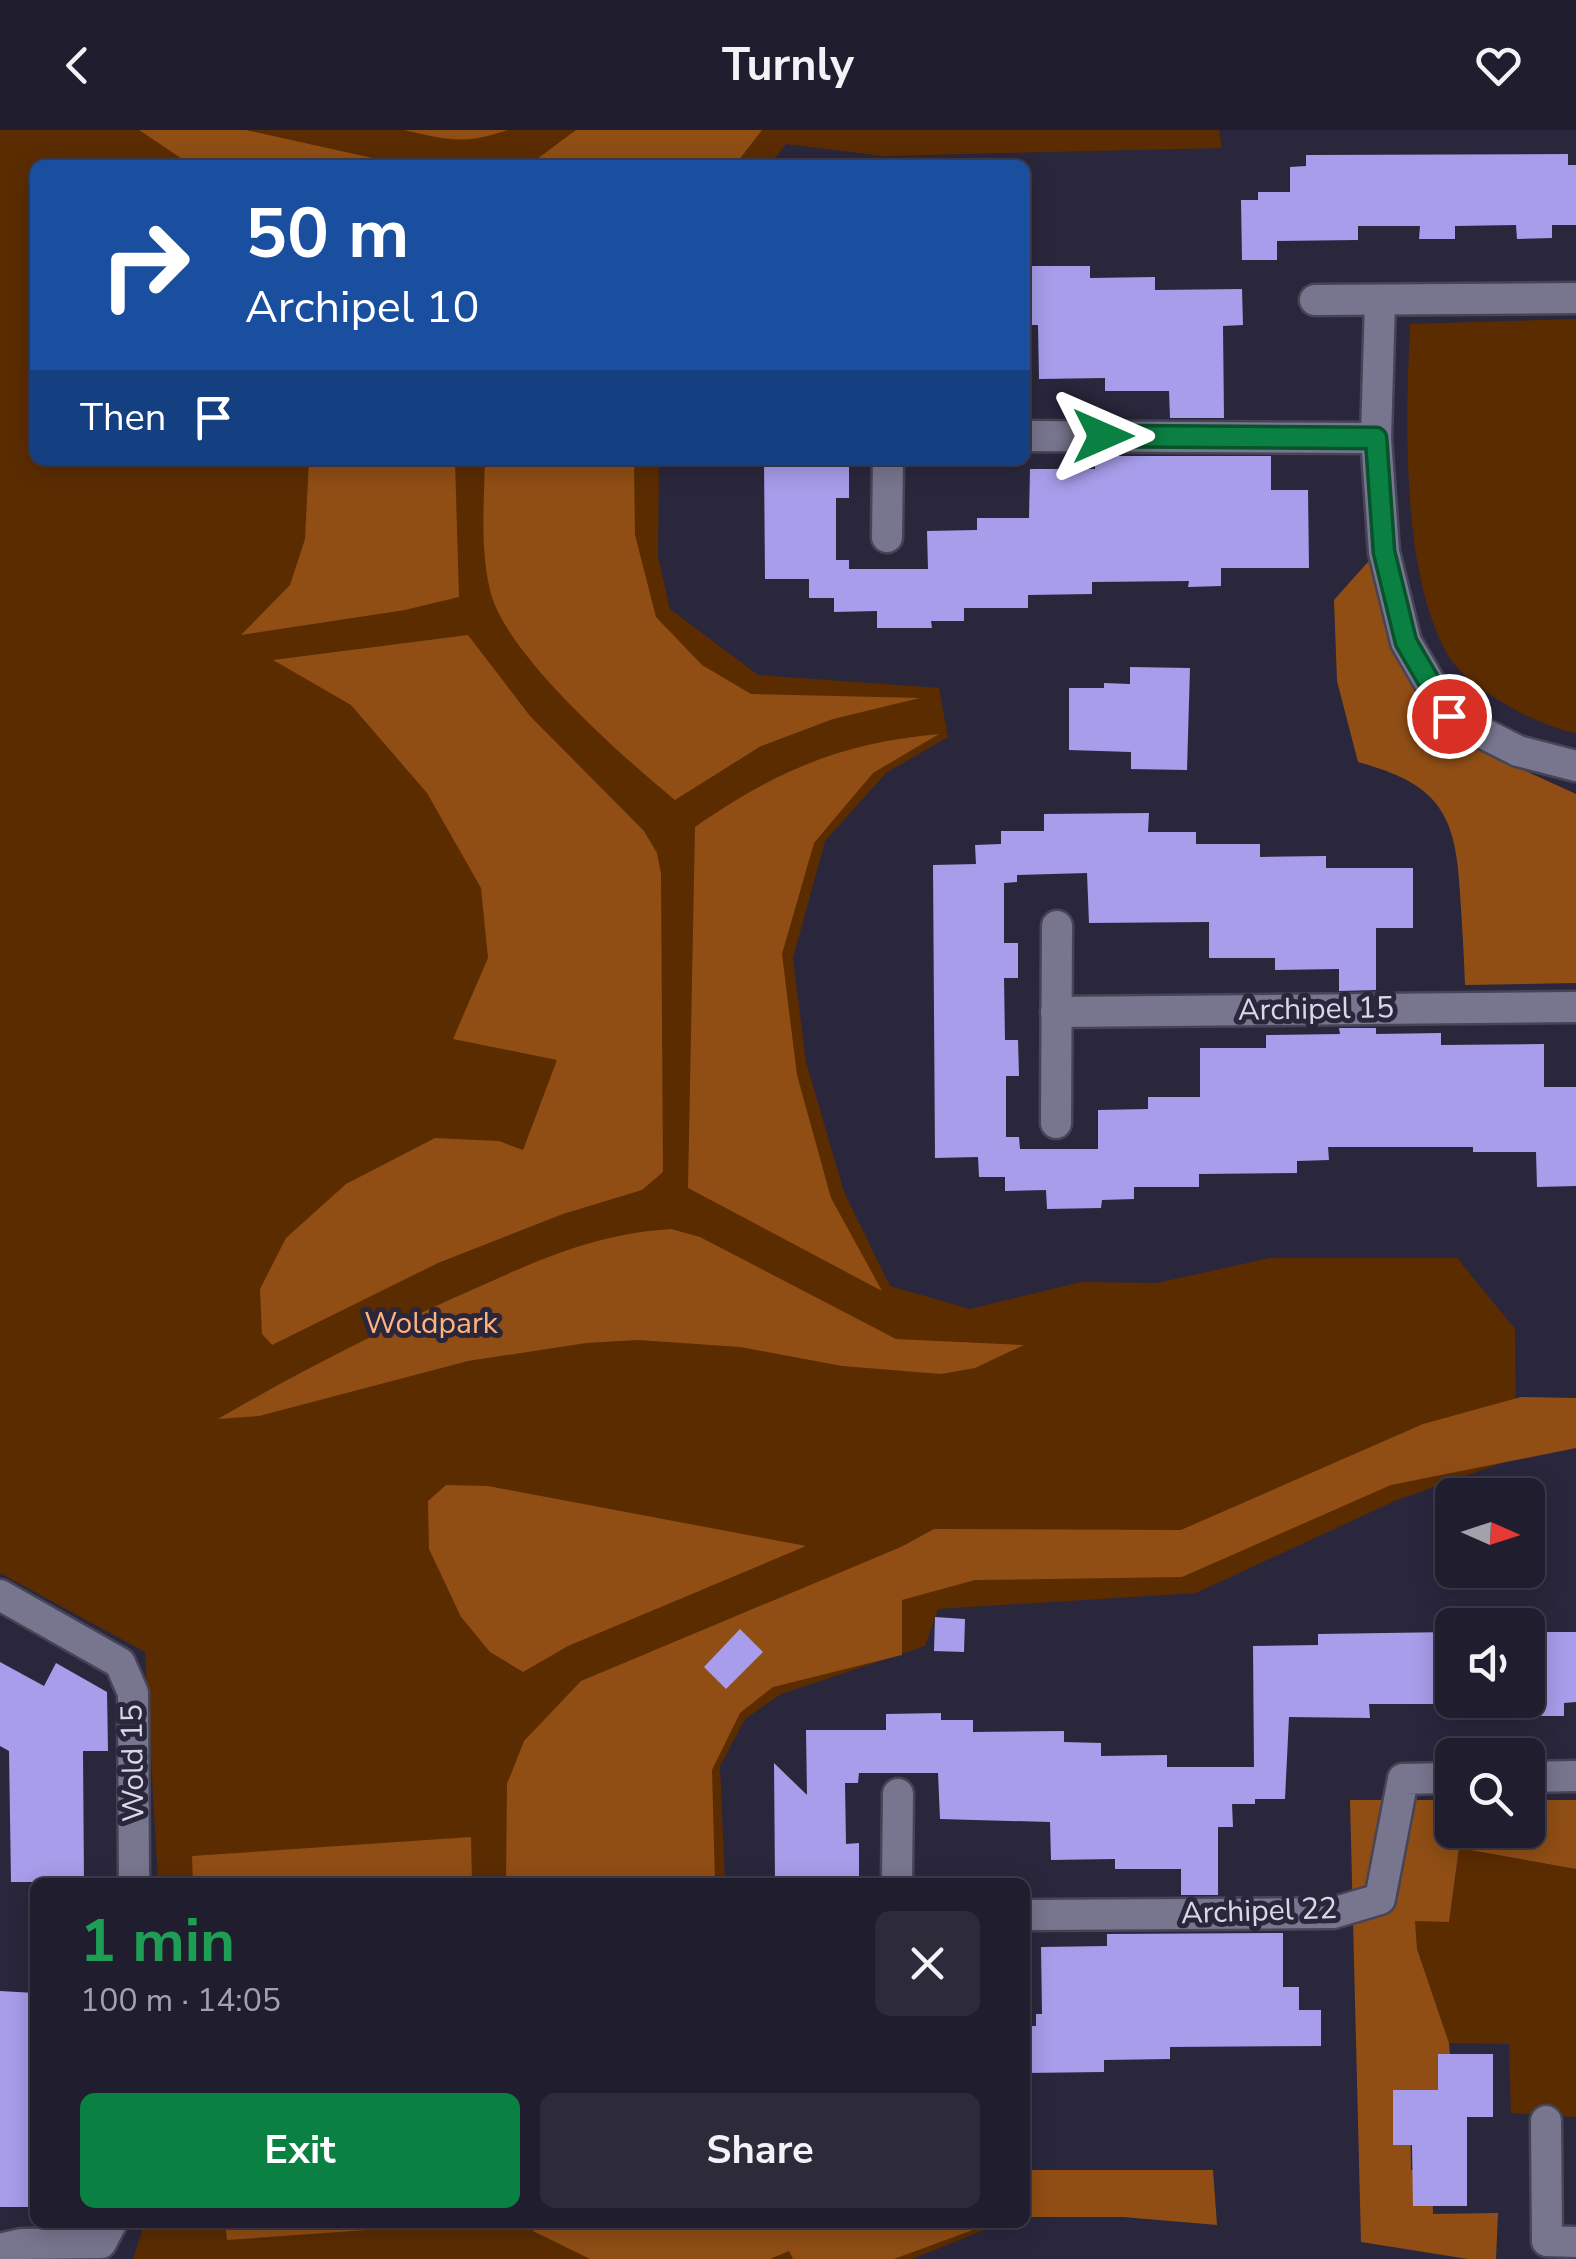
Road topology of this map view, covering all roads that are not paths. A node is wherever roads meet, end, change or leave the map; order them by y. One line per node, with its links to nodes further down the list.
1 (1576, 298): 3 (street)
2 (1315, 300): 3 (street)
3 (1380, 301): 5 (street)
4 (1030, 436): 5 (street)
5 (1376, 438): 8 (street)
6 (888, 465): 7 (street)
7 (887, 537)
8 (1576, 766)
9 (1057, 926): 11 (street)
10 (1576, 1007): 11 (street, Archipel 15)
11 (1056, 1012): 12 (street)
12 (1056, 1123)
13 (0, 1595): 18 (street, Wold 15)
14 (1576, 1776): 15 (street)
15 (1545, 1777)
16 (1435, 1778): 20 (street, Archipel 22)
17 (898, 1794): 19 (street)
18 (134, 1878)
19 (898, 1878)
20 (1030, 1915)
21 (1546, 2121): 23 (street)
22 (109, 2228): 24 (street)
23 (1576, 2242)
24 (0, 2249)

